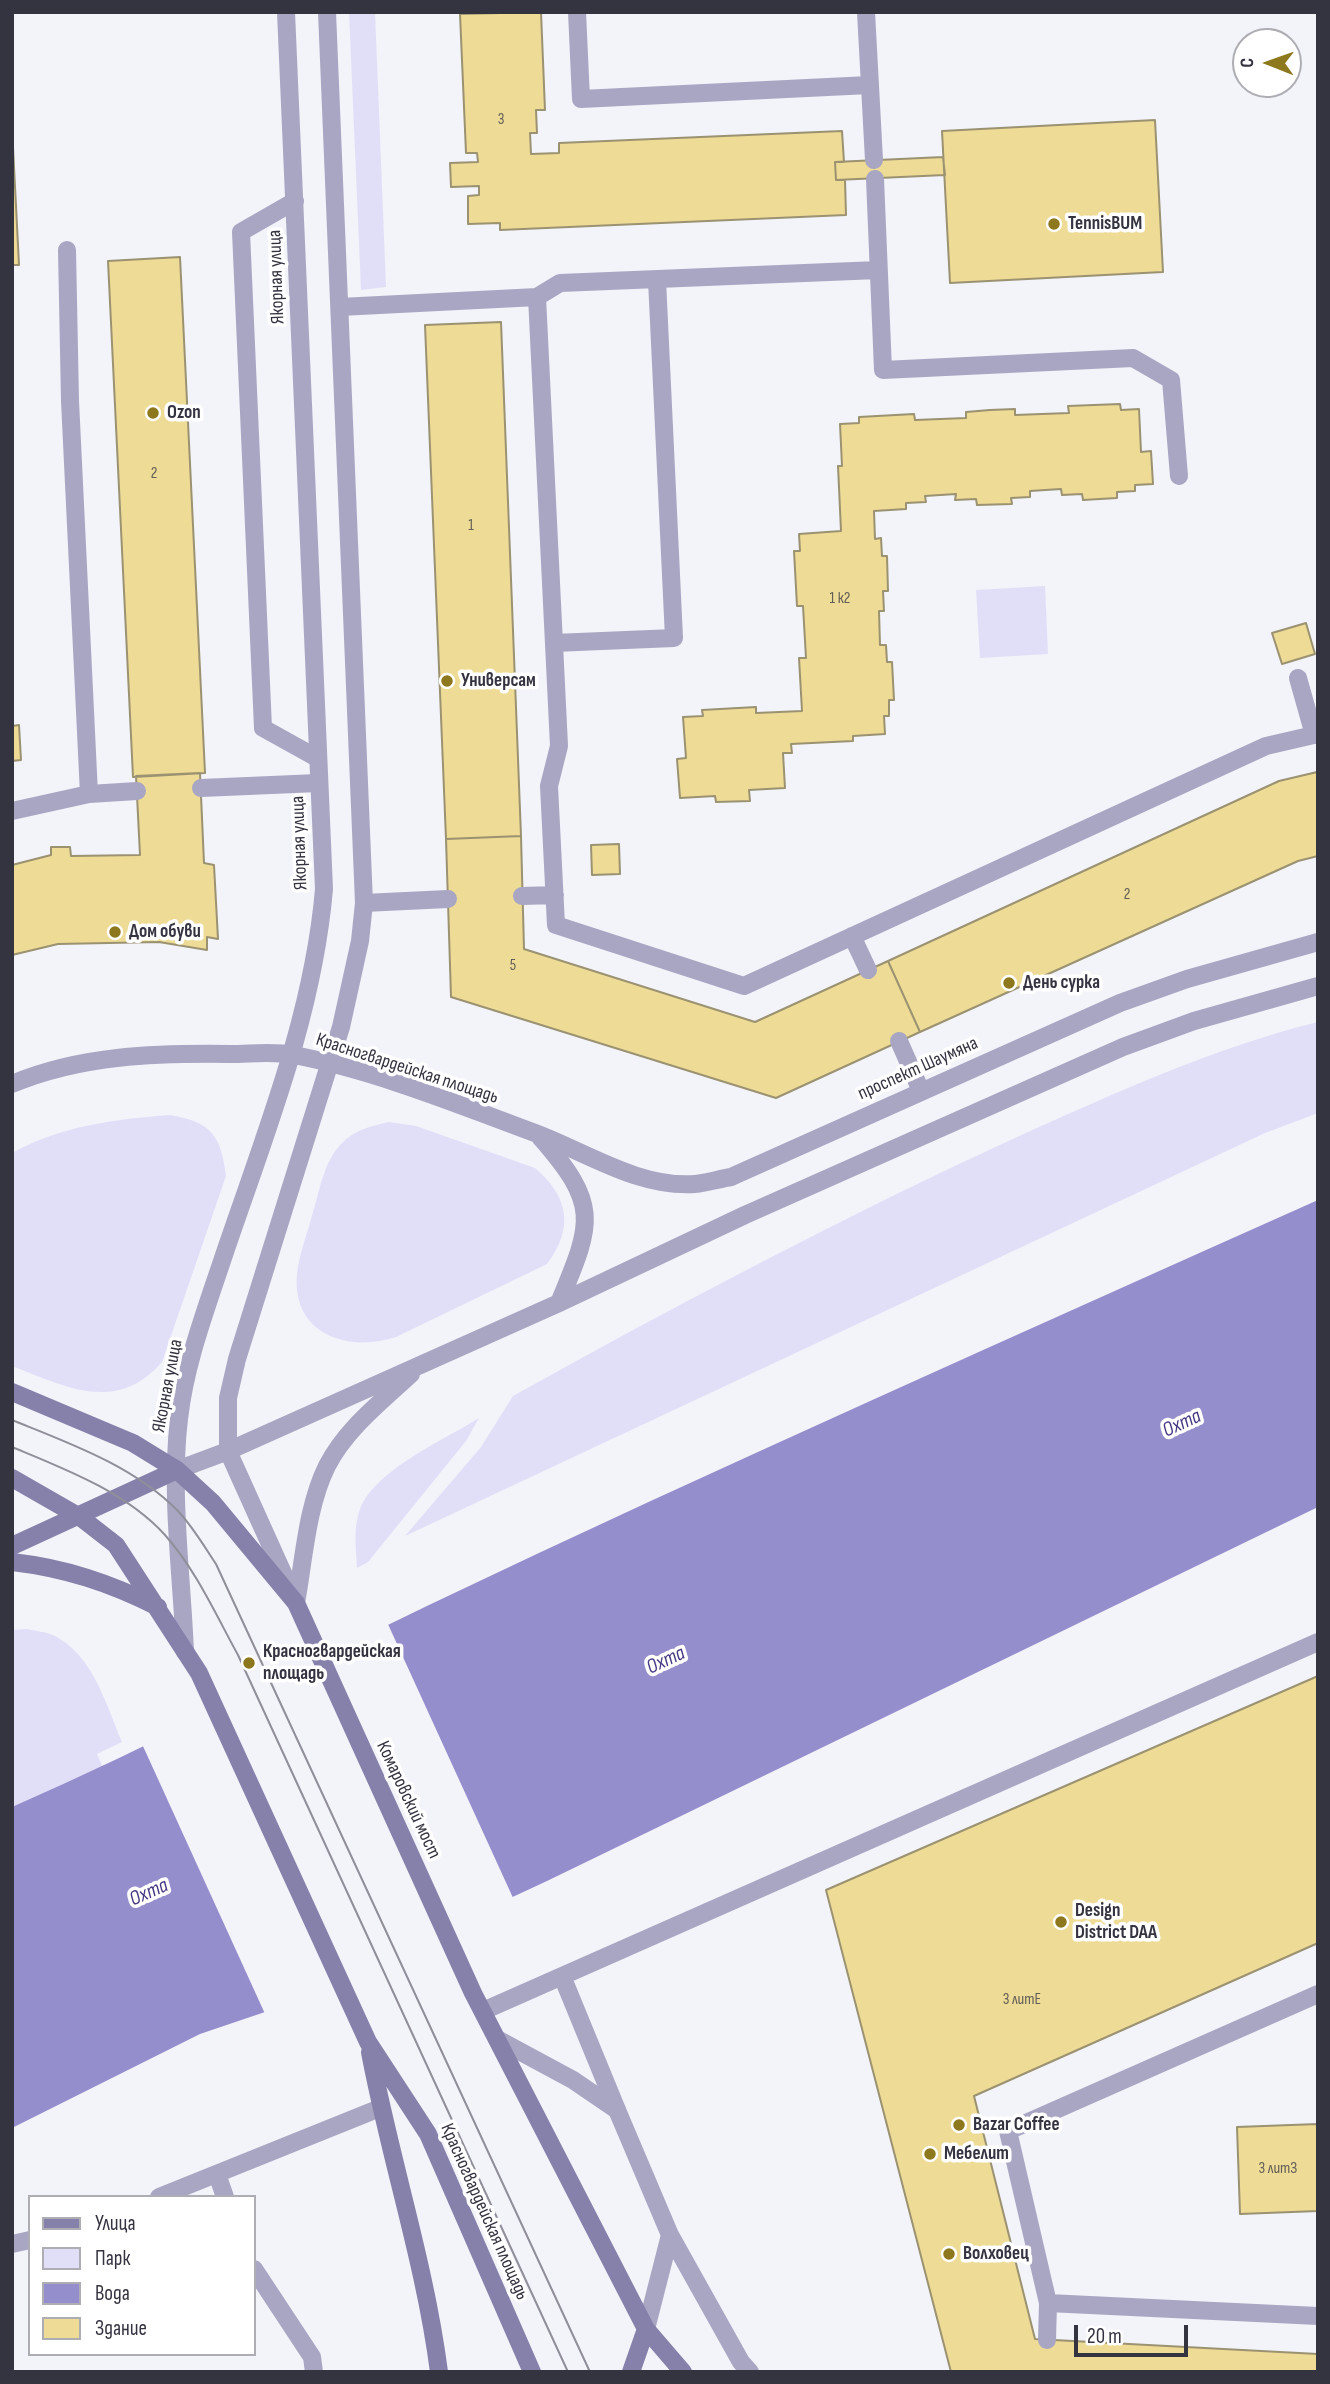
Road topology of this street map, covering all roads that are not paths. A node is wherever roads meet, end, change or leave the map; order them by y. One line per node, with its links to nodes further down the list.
1 (286, 12): 8 (street, Якорная улица)
2 (327, 12): 13 (street)
3 (577, 12): 5 (street)
4 (866, 12): 5 (street)
5 (869, 85): 6 (street)
6 (874, 160)
7 (875, 179): 10 (street)
8 (295, 201): 18 (street, Якорная улица); 18 (street)
9 (67, 250): 22 (street)
10 (878, 270): 11 (street); 14 (street)
11 (657, 280): 12 (street); 15 (street)
12 (537, 297): 13 (street); 15 (street)
13 (340, 307): 27 (street)
14 (1179, 476)
15 (554, 643): 24 (street)
16 (1298, 678): 17 (street)
17 (1316, 735): 28 (street)
18 (317, 758): 19 (street, Якорная улица)
19 (318, 783): 20 (street); 33 (street, Якорная улица)
20 (201, 788)
21 (136, 791): 22 (street)
22 (89, 793): 23 (street)
23 (12, 811)
24 (555, 895): 25 (street); 28 (street)
25 (522, 896)
26 (448, 900): 27 (street)
27 (363, 903): 34 (street)
28 (852, 936): 30 (street)
29 (1318, 942): 36 (street, проспект Шаумяна)
30 (868, 970)
31 (1318, 986): 38 (street)
32 (900, 1041): 36 (street)
33 (290, 1055): 34 (street, Красногвардейская площадь); 35 (street, Красногвардейская площадь); 42 (street, Якорная улица)
34 (331, 1064): 37 (street, Красногвардейская площадь); 41 (street)
35 (12, 1084)
36 (921, 1091): 37 (street, проспект Шаумяна)
37 (538, 1135): 38 (street)
38 (559, 1303): 39 (street)
39 (421, 1364): 41 (street); 47 (street)
40 (12, 1392): 42 (main road, Комаровский мост)
41 (228, 1451): 42 (street); 47 (street)
42 (177, 1470): 44 (main road); 47 (main road, Комаровский мост); 50 (street, Якорная улица)
43 (12, 1478): 44 (main road)
44 (80, 1517): 45 (main road); 48 (main road)
45 (12, 1546)
46 (12, 1562): 48 (main road)
47 (296, 1603): 53 (main road, Комаровский мост)
48 (158, 1607): 50 (main road)
49 (1318, 1642): 51 (street)
50 (185, 1652): 55 (main road)
51 (562, 1976): 53 (street); 57 (street)
52 (1318, 1994): 63 (street)
53 (482, 2011): 54 (main road)
54 (496, 2039): 57 (street); 65 (main road)
55 (368, 2042): 56 (main road); 69 (main road, Красногвардейская площадь)
56 (380, 2108): 58 (street); 68 (main road)
57 (617, 2110): 61 (street)
58 (217, 2174): 59 (street); 60 (street)
59 (164, 2195)
60 (224, 2195)
61 (670, 2235): 65 (street); 72 (street)
62 (256, 2272): 67 (street)
63 (1048, 2303): 64 (street); 66 (street)
64 (1318, 2315)
65 (646, 2329): 70 (main road); 71 (main road)
66 (1047, 2340)
67 (314, 2372)
68 (439, 2372)
69 (532, 2372)
70 (631, 2372)
71 (683, 2372)
72 (750, 2372)

